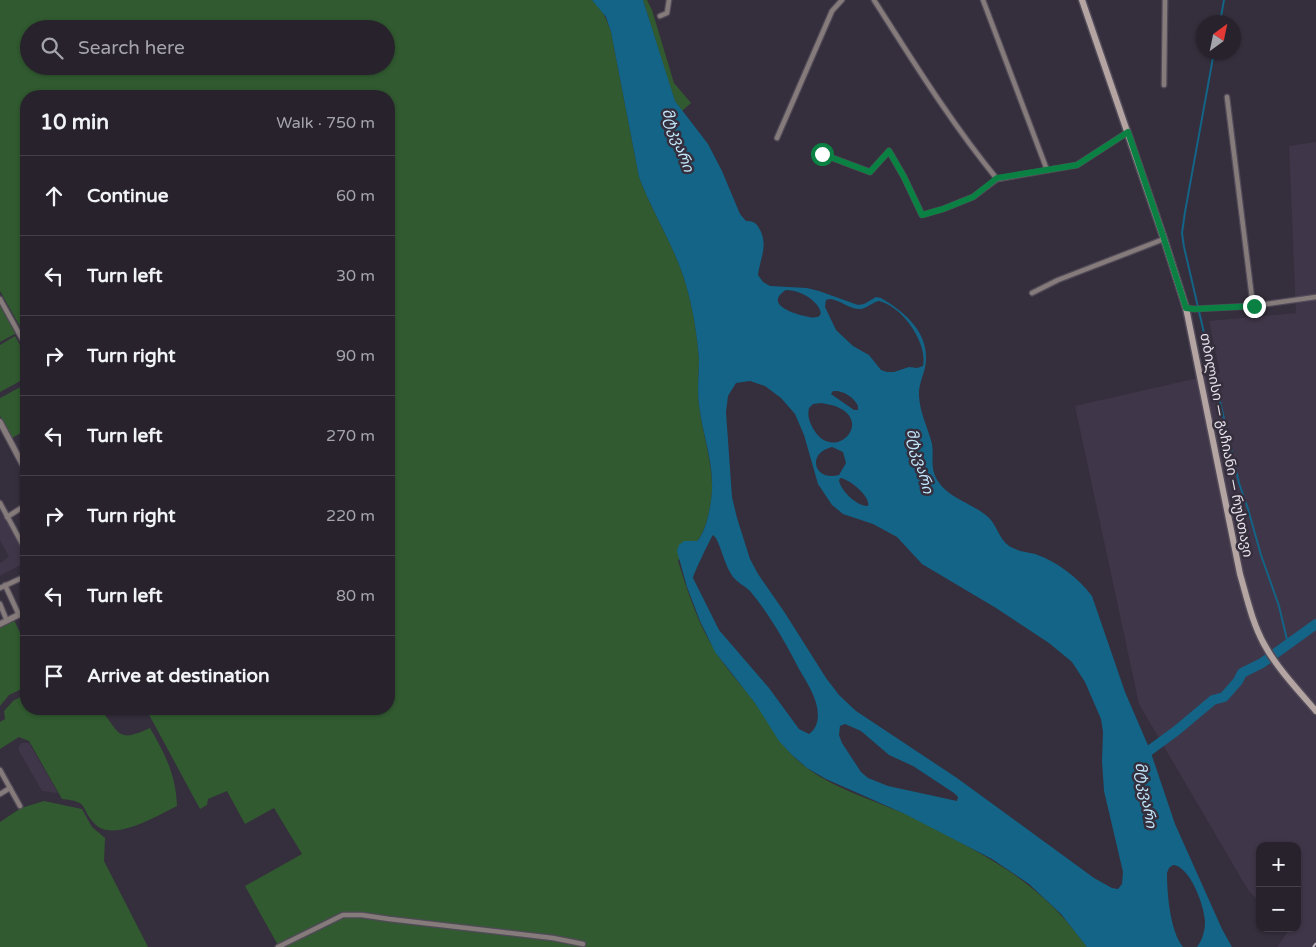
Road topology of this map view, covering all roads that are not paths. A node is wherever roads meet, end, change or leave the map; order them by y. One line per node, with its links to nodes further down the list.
1 (669, 0): 7 (street)
2 (842, 0): 11 (street)
3 (874, 0): 14 (street)
4 (983, 0): 13 (street)
5 (1082, 0): 10 (main road, თბილისი — გაჩიანი — რუსთავი)
6 (1165, 0): 8 (street)
7 (660, 16)
8 (1164, 84)
9 (1227, 97): 19 (street)
10 (1128, 132): 13 (street); 15 (main road, თბილისი — გაჩიანი — რუსთავი)
11 (777, 138)
12 (822, 154): 14 (street)
13 (1047, 170): 14 (street)
14 (997, 178)
15 (1164, 239): 16 (street); 20 (main road, თბილისი — გაჩიანი — რუსთავი)
16 (1032, 293)
17 (1316, 297): 19 (street)
18 (0, 299): 21 (street)
19 (1254, 306): 20 (street)
20 (1186, 308): 34 (main road, თბილისი — გაჩიანი — რუსთავი)
21 (20, 335)
22 (0, 422): 23 (street)
23 (20, 460)
24 (0, 503): 26 (street)
25 (20, 509): 26 (street)
26 (7, 517): 27 (street)
27 (20, 540)
28 (20, 579): 29 (street)
29 (3, 586): 31 (street)
30 (0, 604): 32 (street)
31 (19, 615): 32 (street)
32 (7, 621): 33 (street)
33 (0, 624)
34 (1316, 711)
35 (0, 770): 36 (street)
36 (10, 788): 37 (street); 38 (street)
37 (0, 794)
38 (20, 806)
39 (583, 944): 40 (street)
40 (278, 947)

